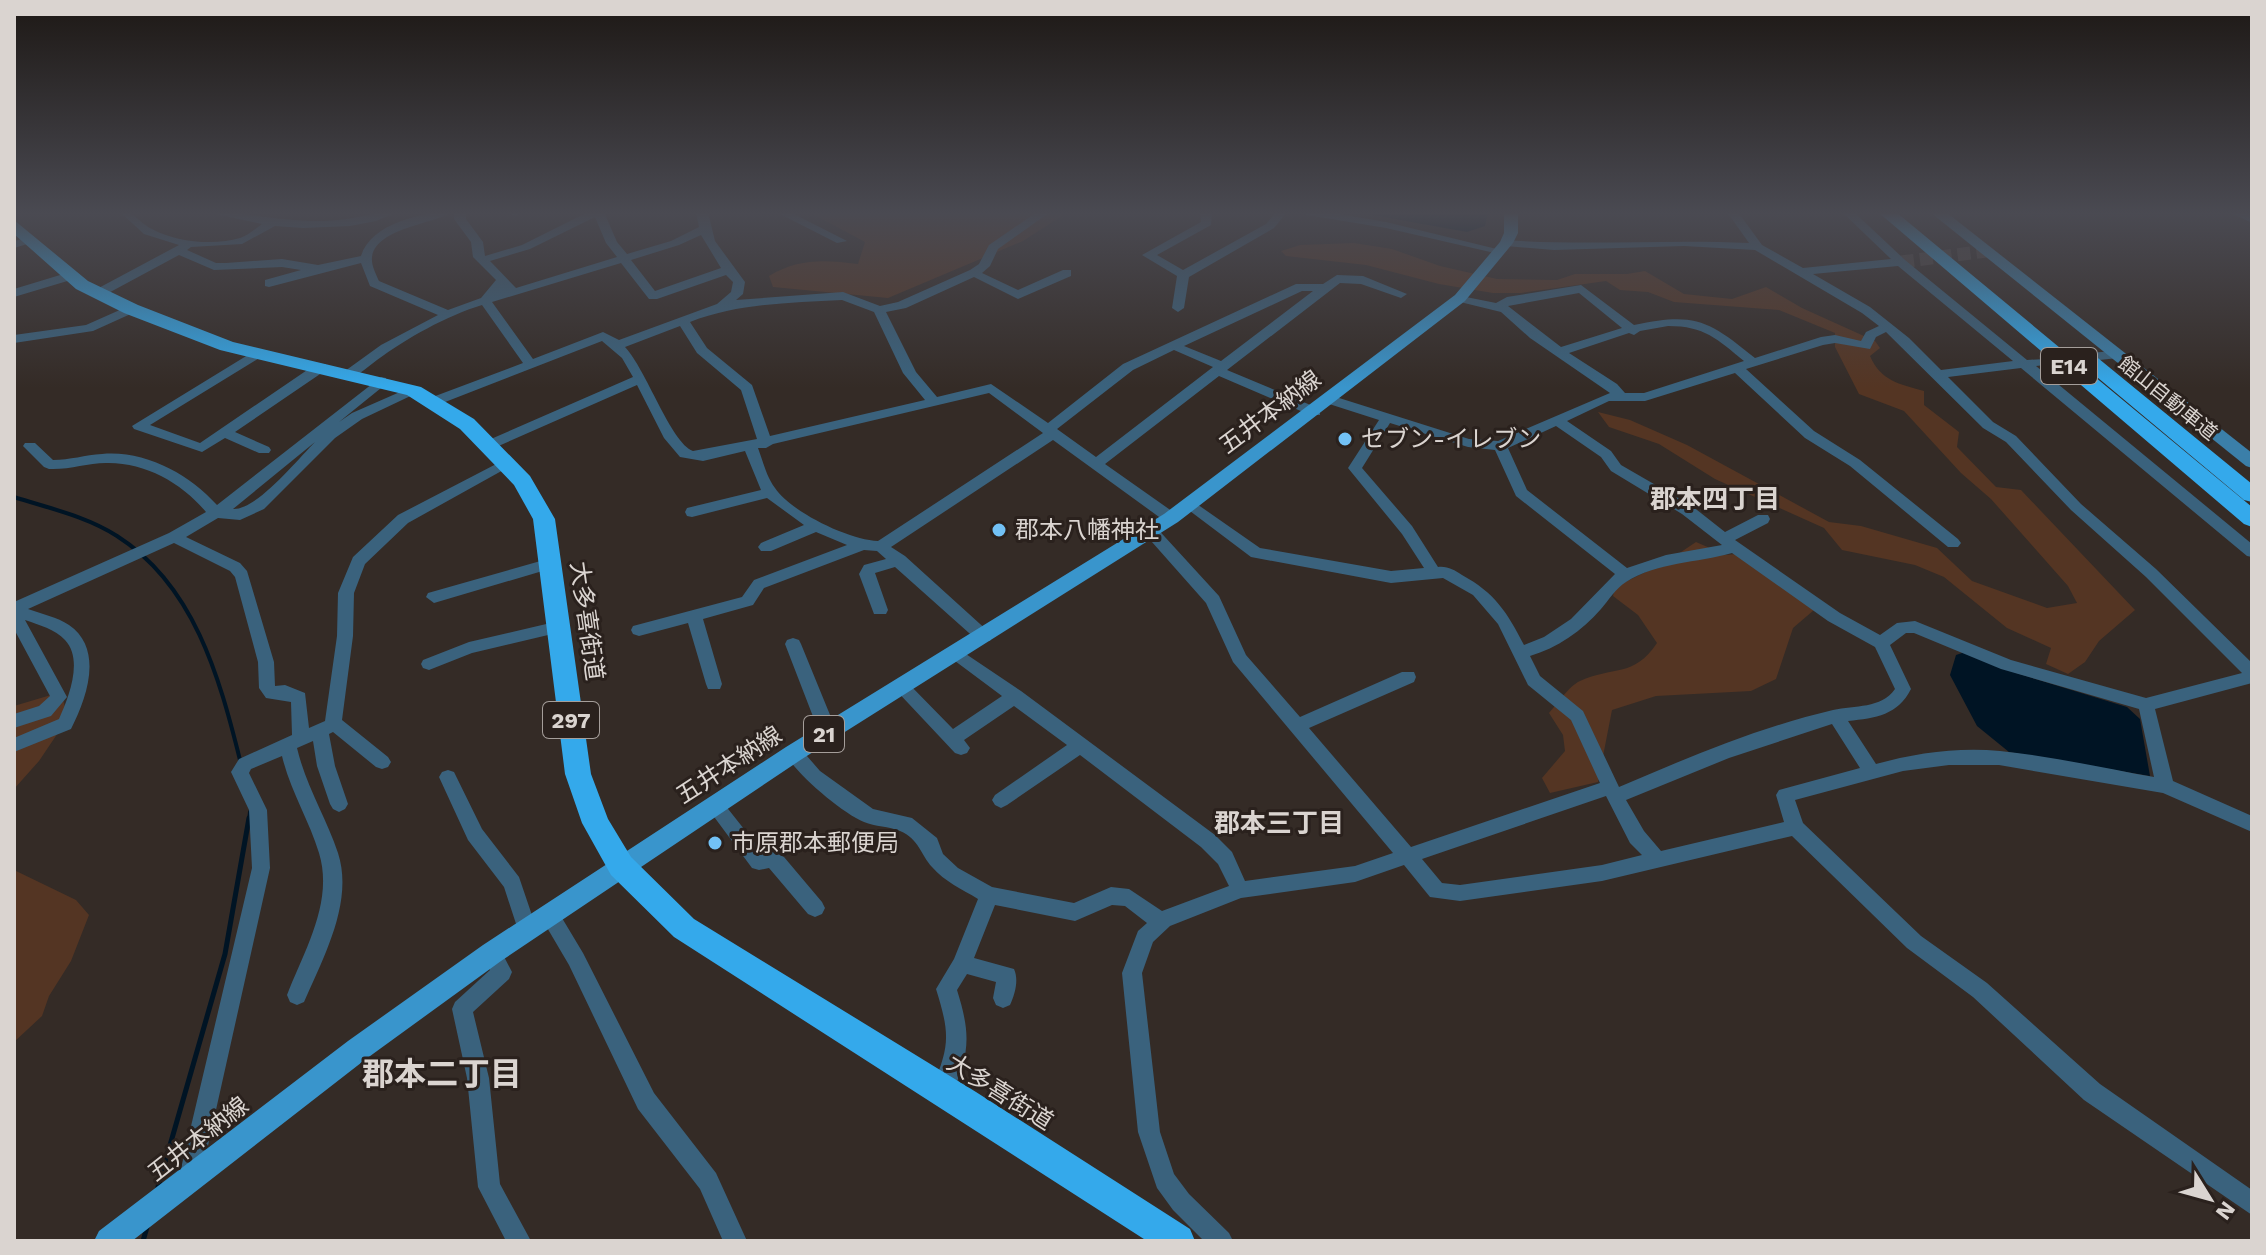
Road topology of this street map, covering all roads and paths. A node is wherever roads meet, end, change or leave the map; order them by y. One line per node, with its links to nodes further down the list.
1 (728, 270): 34 (street)
2 (63, 271): 23 (highway, 大多喜街道 / 297)
3 (141, 271): 29 (street)
4 (313, 271): 25 (street)
5 (370, 271): 38 (street)
6 (493, 271): 24 (street)
7 (581, 271): 27 (street)
8 (633, 271): 9 (street)
9 (726, 271)
10 (977, 271): 20 (street)
11 (1175, 271): 22 (street)
12 (1191, 271): 22 (street)
13 (1483, 271): 31 (main road, 五井本納線 / 21)
14 (1816, 271): 19 (street)
15 (1911, 271): 52 (street)
16 (1956, 271): 82 (highway, 館山自動車道 / E14)
17 (1979, 271): 77 (highway, 館山自動車道 / E14)
18 (2009, 271): 47 (street)
19 (1802, 272): 40 (street)
20 (974, 273): 21 (street); 37 (street)
21 (1067, 273)
22 (1183, 275): 35 (street)
23 (70, 276): 28 (street); 29 (highway, 大多喜街道 / 297)
24 (502, 280): 27 (street); 32 (street)
25 (269, 283)
26 (1325, 288): 30 (street); 44 (street); 55 (street)
27 (514, 291): 32 (street)
28 (14, 293)
29 (97, 294): 36 (highway, 大多喜街道 / 297)
30 (1401, 294)
31 (1460, 298): 33 (street); 63 (main road, 五井本納線 / 21)
32 (485, 301): 38 (street); 51 (street)
33 (1498, 307): 41 (street); 45 (street)
34 (715, 308): 37 (street); 39 (street)
35 (1178, 308)
36 (131, 309): 42 (street); 46 (highway, 大多喜街道 / 297)
37 (879, 310): 62 (street)
38 (446, 314): 56 (street)
39 (683, 320): 43 (street); 70 (street)
40 (1887, 327): 49 (street); 57 (street)
41 (1634, 331): 45 (street); 49 (street)
42 (14, 339)
43 (618, 345): 51 (street); 58 (street)
44 (1172, 345): 55 (street); 66 (street)
45 (1559, 352): 61 (street)
46 (256, 354): 53 (highway, 大多喜街道 / 297); 67 (street)
47 (2113, 355): 48 (street); 74 (street)
48 (2090, 357)
49 (1753, 362): 54 (street)
50 (2040, 362): 52 (street)
51 (530, 364): 60 (street)
52 (2024, 364): 57 (street); 91 (street)
53 (321, 367): 56 (highway, 大多喜街道 / 297); 67 (street)
54 (1736, 367): 61 (street); 87 (street)
55 (1221, 369): 63 (street); 73 (street)
56 (350, 374): 59 (highway, 大多喜街道 / 297)
57 (1942, 374): 110 (street)
58 (639, 379): 68 (street); 70 (street)
59 (381, 381): 60 (highway, 大多喜街道 / 297); 80 (street)
60 (424, 396): 68 (highway, 大多喜街道 / 297); 80 (street)
61 (1621, 397): 65 (street)
62 (933, 401): 66 (street); 70 (street)
63 (1323, 406): 64 (street); 78 (main road, 五井本納線 / 21)
64 (1386, 419): 71 (street); 94 (street)
65 (1557, 420): 71 (street); 86 (street)
66 (1049, 432): 73 (street); 89 (street)
67 (225, 433): 72 (street)
68 (489, 445): 75 (highway, 大多喜街道 / 297)
69 (30, 446): 80 (street)
70 (758, 446): 76 (street)
71 (1500, 446): 95 (street)
72 (264, 450)
73 (1098, 462): 78 (street)
74 (2252, 462)
75 (507, 464): 93 (highway, 大多喜街道 / 297); 120 (street)
76 (770, 492): 79 (street); 83 (street)
77 (2252, 495)
78 (1180, 511): 84 (main road, 五井本納線 / 21); 94 (street)
79 (692, 512)
80 (216, 513): 85 (street)
81 (1763, 519): 86 (street)
82 (2252, 519)
83 (819, 525): 88 (street); 90 (street)
84 (1149, 529): 104 (main road, 五井本納線 / 21); 118 (street)
85 (174, 537): 98 (street); 120 (street)
86 (1729, 543): 95 (street); 105 (street)
87 (1953, 543)
88 (860, 546): 89 (street); 101 (street)
89 (881, 546): 92 (street)
90 (766, 547)
91 (2252, 552)
92 (900, 560): 99 (street); 104 (street)
93 (551, 563): 97 (street); 102 (highway, 大多喜街道 / 297)
94 (1433, 571): 107 (street)
95 (1626, 575): 107 (street)
96 (14, 593): 98 (street)
97 (434, 597)
98 (34, 600): 100 (street)
99 (880, 610)
100 (14, 611): 117 (street); 121 (street)
101 (694, 614): 103 (street); 112 (street)
102 (559, 627): 109 (street); 136 (highway, 大多喜街道 / 297)
103 (639, 630)
104 (984, 637): 108 (main road, 五井本納線 / 21)
105 (1881, 643): 115 (street); 116 (street)
106 (793, 644): 119 (street)
107 (1522, 652): 128 (street)
108 (957, 654): 113 (main road, 五井本納線 / 21); 114 (street)
109 (429, 664)
110 (2252, 675): 115 (street)
111 (1408, 677): 118 (street)
112 (714, 684)
113 (901, 687): 114 (street); 119 (main road, 五井本納線 / 21)
114 (1015, 696): 122 (street)
115 (2146, 705): 127 (street)
116 (1836, 716): 125 (street); 128 (street)
117 (14, 721)
118 (1297, 726): 134 (street)
119 (828, 732): 123 (main road, 五井本納線 / 21)
120 (311, 734): 124 (street); 130 (street); 145 (street); 148 (street)
121 (14, 745)
122 (1079, 746): 129 (street); 137 (street)
123 (794, 753): 131 (main road, 五井本納線 / 21); 138 (street)
124 (382, 762)
125 (1871, 771): 127 (street); 133 (street)
126 (448, 777): 142 (street)
127 (2165, 786): 132 (street)
128 (1612, 792): 134 (street); 135 (street)
129 (1001, 800)
130 (339, 804)
131 (715, 805): 136 (main road, 五井本納線 / 21); 139 (street)
132 (2252, 824)
133 (1795, 827): 135 (street); 149 (street)
134 (1406, 855): 135 (street); 137 (street)
135 (1657, 859)
136 (621, 866): 140 (main road, 五井本納線 / 21); 147 (highway, 大多喜街道 / 297)
137 (1240, 890): 141 (street)
138 (989, 895): 141 (street); 144 (street)
139 (815, 908)
140 (549, 914): 142 (main road, 五井本納線 / 21); 152 (street)
141 (1161, 922): 154 (street)
142 (527, 930): 143 (main road, 五井本納線 / 21)
143 (492, 953): 148 (main road, 五井本納線 / 21); 151 (street)
144 (962, 964): 146 (street); 147 (street)
145 (297, 995)
146 (1003, 998)
147 (943, 1088): 153 (highway, 大多喜街道 / 297)
148 (190, 1178): 150 (main road, 五井本納線 / 21)
149 (2252, 1204)
150 (109, 1241)
151 (519, 1241)
152 (734, 1241)
153 (1178, 1241)
154 (1221, 1241)

